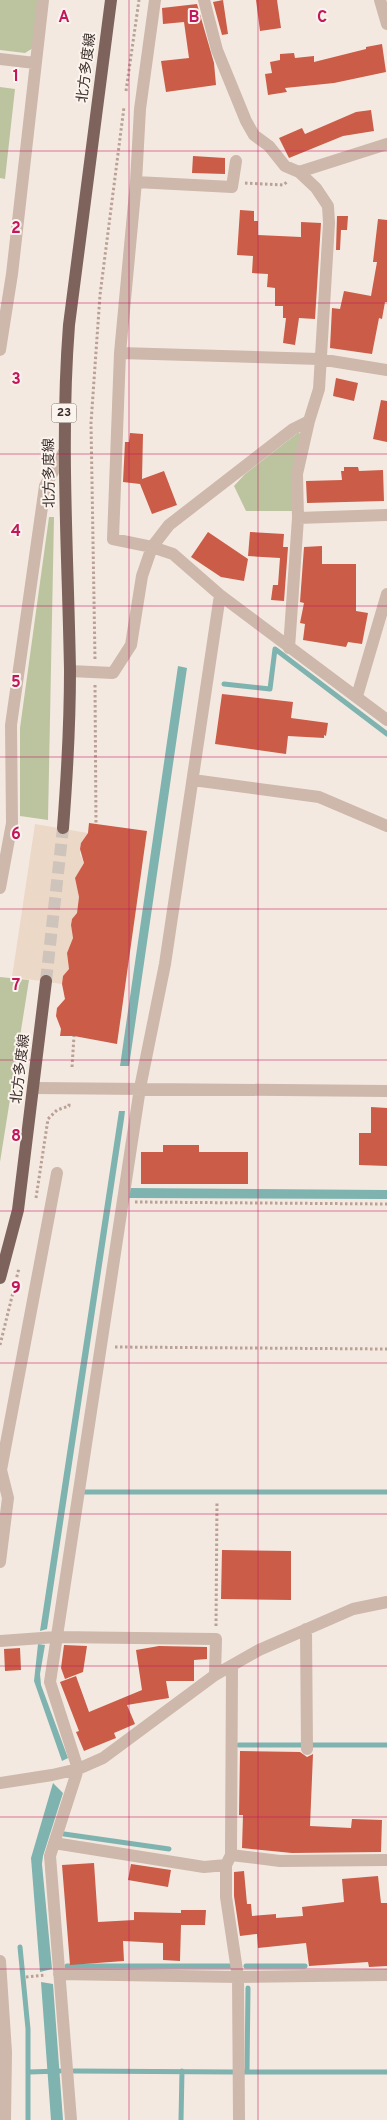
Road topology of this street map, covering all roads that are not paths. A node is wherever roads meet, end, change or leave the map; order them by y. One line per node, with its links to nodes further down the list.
1 (43, 0): 8 (street)
2 (111, 0): 18 (main road, 北方多度線 / 23)
3 (155, 0): 12 (street)
4 (204, 0): 11 (street)
5 (380, 0): 6 (street)
6 (387, 24)
7 (0, 60): 8 (street)
8 (35, 63): 13 (street)
9 (387, 144): 11 (street)
10 (236, 161): 12 (street)
11 (299, 172): 15 (street)
12 (136, 182): 14 (street)
13 (0, 350)
14 (120, 353): 15 (street); 21 (street)
15 (320, 359): 16 (street); 17 (street)
16 (387, 370)
17 (309, 421): 20 (street); 21 (street)
18 (64, 452): 26 (main road, 北方多度線 / 23); 32 (street)
19 (387, 515): 20 (street)
20 (298, 518): 25 (street)
21 (152, 547): 23 (street); 26 (street)
22 (387, 594): 24 (street)
23 (220, 595): 25 (street); 29 (street)
24 (384, 623): 27 (street)
25 (289, 648): 27 (street)
26 (70, 671): 31 (main road, 北方多度線 / 23)
27 (358, 696): 28 (street)
28 (387, 720)
29 (193, 780): 30 (street); 35 (street)
30 (387, 826)
31 (63, 828)
32 (0, 888)
33 (46, 981): 34 (main road, 北方多度線)
34 (34, 1088): 35 (street); 38 (main road, 北方多度線)
35 (140, 1088): 36 (street); 42 (street)
36 (387, 1091)
37 (57, 1173): 39 (street)
38 (0, 1278)
39 (0, 1562)
40 (387, 1602): 41 (street)
41 (306, 1629): 44 (street); 46 (street)
42 (56, 1637): 43 (street); 45 (street); 47 (street)
43 (0, 1641)
44 (232, 1666): 45 (street); 50 (street)
45 (215, 1675): 47 (street)
46 (307, 1749)
47 (78, 1769): 48 (street); 49 (street)
48 (0, 1783)
49 (54, 1843): 50 (street); 53 (street)
50 (228, 1860): 51 (street); 55 (street)
51 (387, 1860)
52 (0, 1960): 56 (street)
53 (59, 1974): 55 (street); 57 (street)
54 (387, 1976): 55 (street)
55 (238, 1977): 58 (street)
56 (5, 2120)
57 (71, 2120)
58 (238, 2120)

